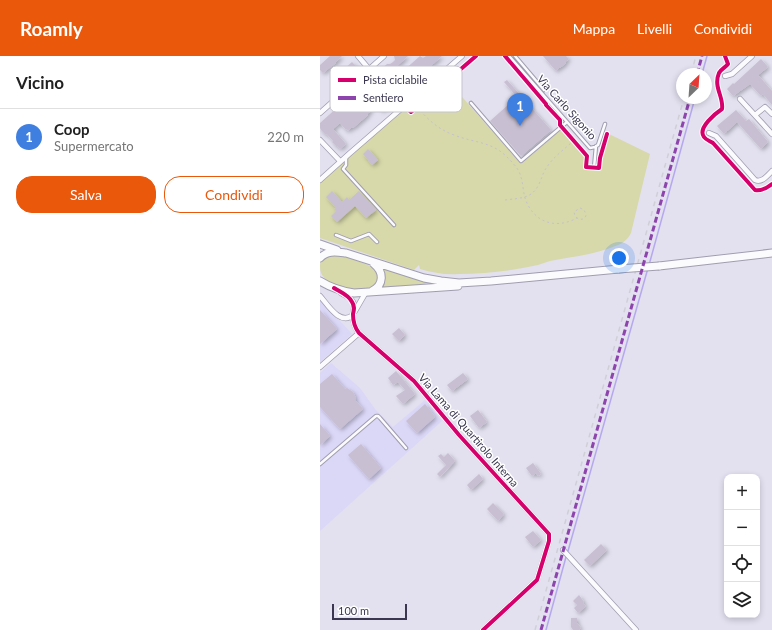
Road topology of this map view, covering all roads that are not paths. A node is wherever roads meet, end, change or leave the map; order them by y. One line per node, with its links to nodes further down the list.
1 (358, 56): 7 (street)
2 (384, 56): 8 (street)
3 (462, 56): 9 (street)
4 (509, 56): 19 (lane, Via Carlo Sigonio)
5 (515, 56): 11 (lane, Via Carlo Sigonio)
6 (752, 56): 10 (street)
7 (367, 66)
8 (373, 66)
9 (450, 66)
10 (725, 76)
11 (544, 90)
12 (740, 99): 18 (street)
13 (471, 103): 19 (lane)
14 (330, 104): 16 (street)
15 (398, 112): 25 (street)
16 (320, 113)
17 (772, 114): 18 (street)
18 (755, 116): 22 (street)
19 (567, 122): 24 (lane, Via Carlo Sigonio)
20 (604, 124): 24 (lane, Via Carlo Sigonio)
21 (710, 133): 28 (street)
22 (772, 134)
23 (320, 140): 26 (street)
24 (596, 146): 27 (lane)
25 (346, 156): 26 (street); 30 (lane)
26 (340, 161): 29 (street)
27 (594, 168)
28 (772, 171)
29 (320, 180)
30 (394, 225)
31 (336, 235): 33 (lane)
32 (320, 241): 35 (street)
33 (377, 242)
34 (320, 244): 35 (main road)
35 (344, 252): 37 (main road); 38 (main road)
36 (772, 253): 40 (main road, bridge)
37 (320, 258)
38 (369, 262): 40 (main road); 42 (main road)
39 (320, 281): 41 (main road)
40 (491, 281): 42 (main road)
41 (334, 288): 42 (main road); 44 (street)
42 (367, 292): 44 (street)
43 (320, 296): 44 (street)
44 (354, 314): 45 (street)
45 (359, 333): 46 (street); 50 (street, Via Lama di Quartirolo Interna)
46 (320, 367)
47 (406, 448): 48 (lane)
48 (320, 464)
49 (563, 550): 51 (street)
50 (483, 630)
51 (636, 630)

